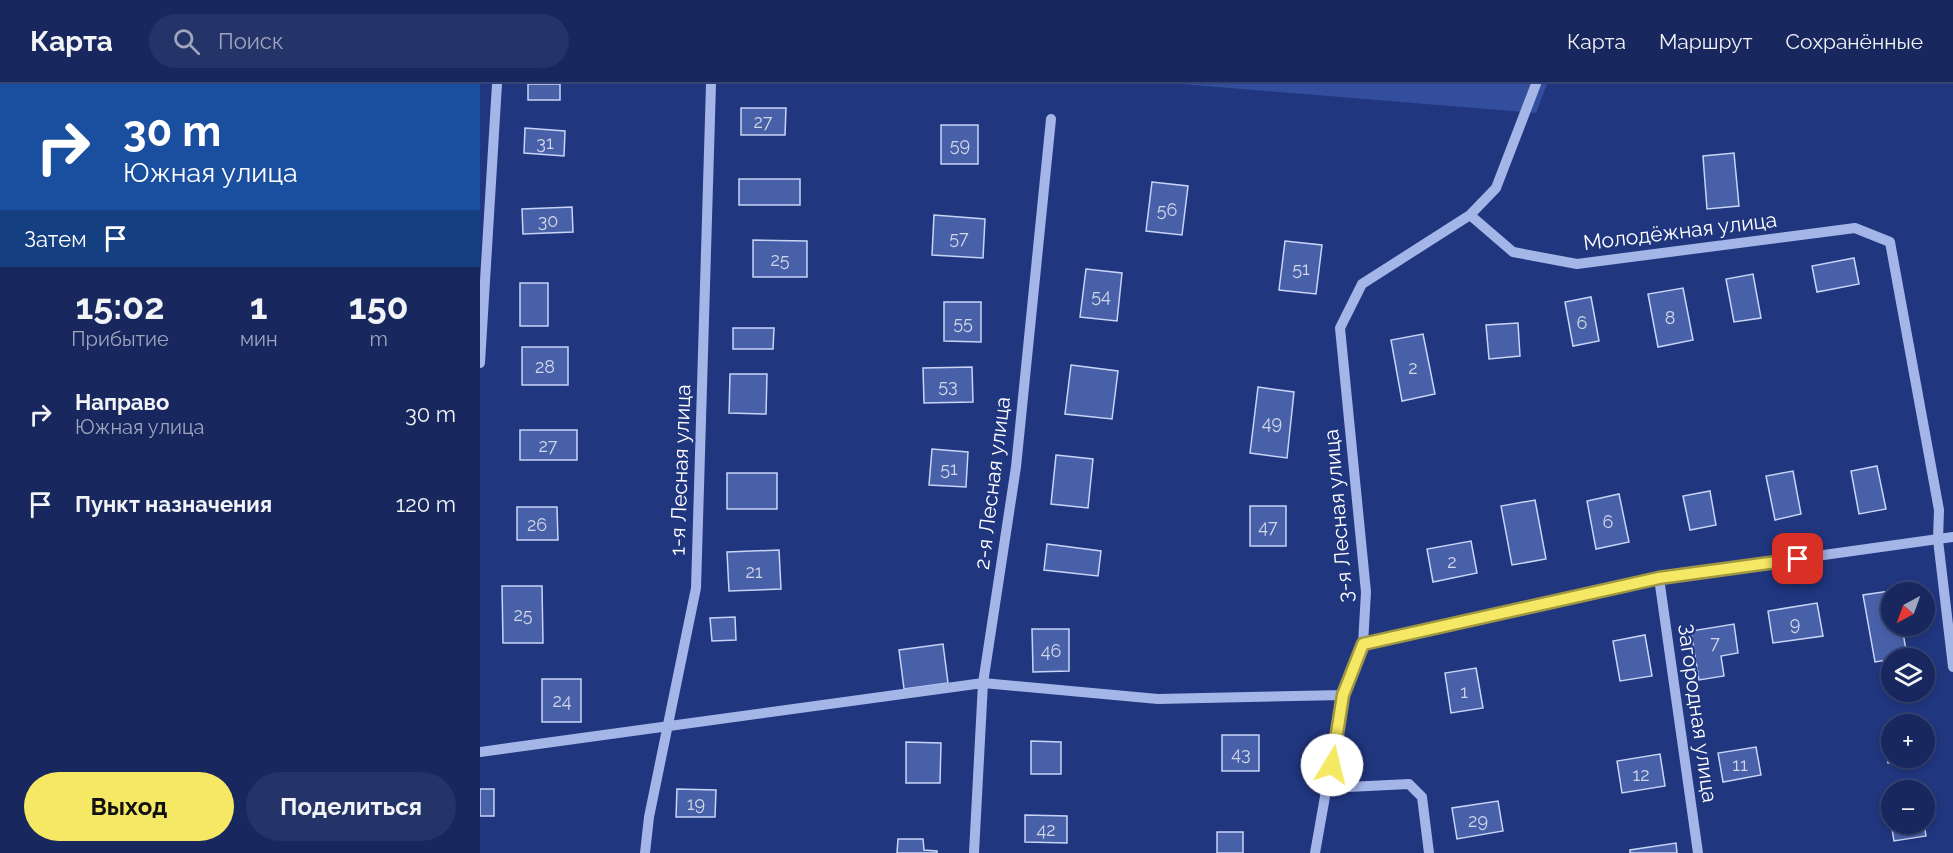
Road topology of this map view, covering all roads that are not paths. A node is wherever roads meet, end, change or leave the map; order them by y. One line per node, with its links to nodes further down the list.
1 (497, 84): 6 (street)
2 (711, 84): 14 (street, 1-я Лесная улица)
3 (1536, 84): 5 (street)
4 (1051, 119): 12 (street, 2-я Лесная улица)
5 (1470, 215): 8 (street, Молодёжная улица); 10 (street, 3-я Лесная улица)
6 (480, 363)
7 (1953, 537): 8 (street)
8 (1938, 540): 9 (street); 11 (street)
9 (1659, 578): 10 (street); 21 (street, Загородная улица)
10 (1363, 644): 13 (street, 3-я Лесная улица)
11 (1953, 667)
12 (984, 683): 13 (street); 14 (street); 18 (street, 2-я Лесная улица)
13 (1343, 695): 16 (street, 3-я Лесная улица)
14 (666, 726): 15 (street); 17 (street, 1-я Лесная улица)
15 (480, 752)
16 (1328, 788): 19 (street, 3-я Лесная улица); 20 (street)
17 (645, 853)
18 (974, 853)
19 (1316, 853)
20 (1429, 853)
21 (1698, 853)

